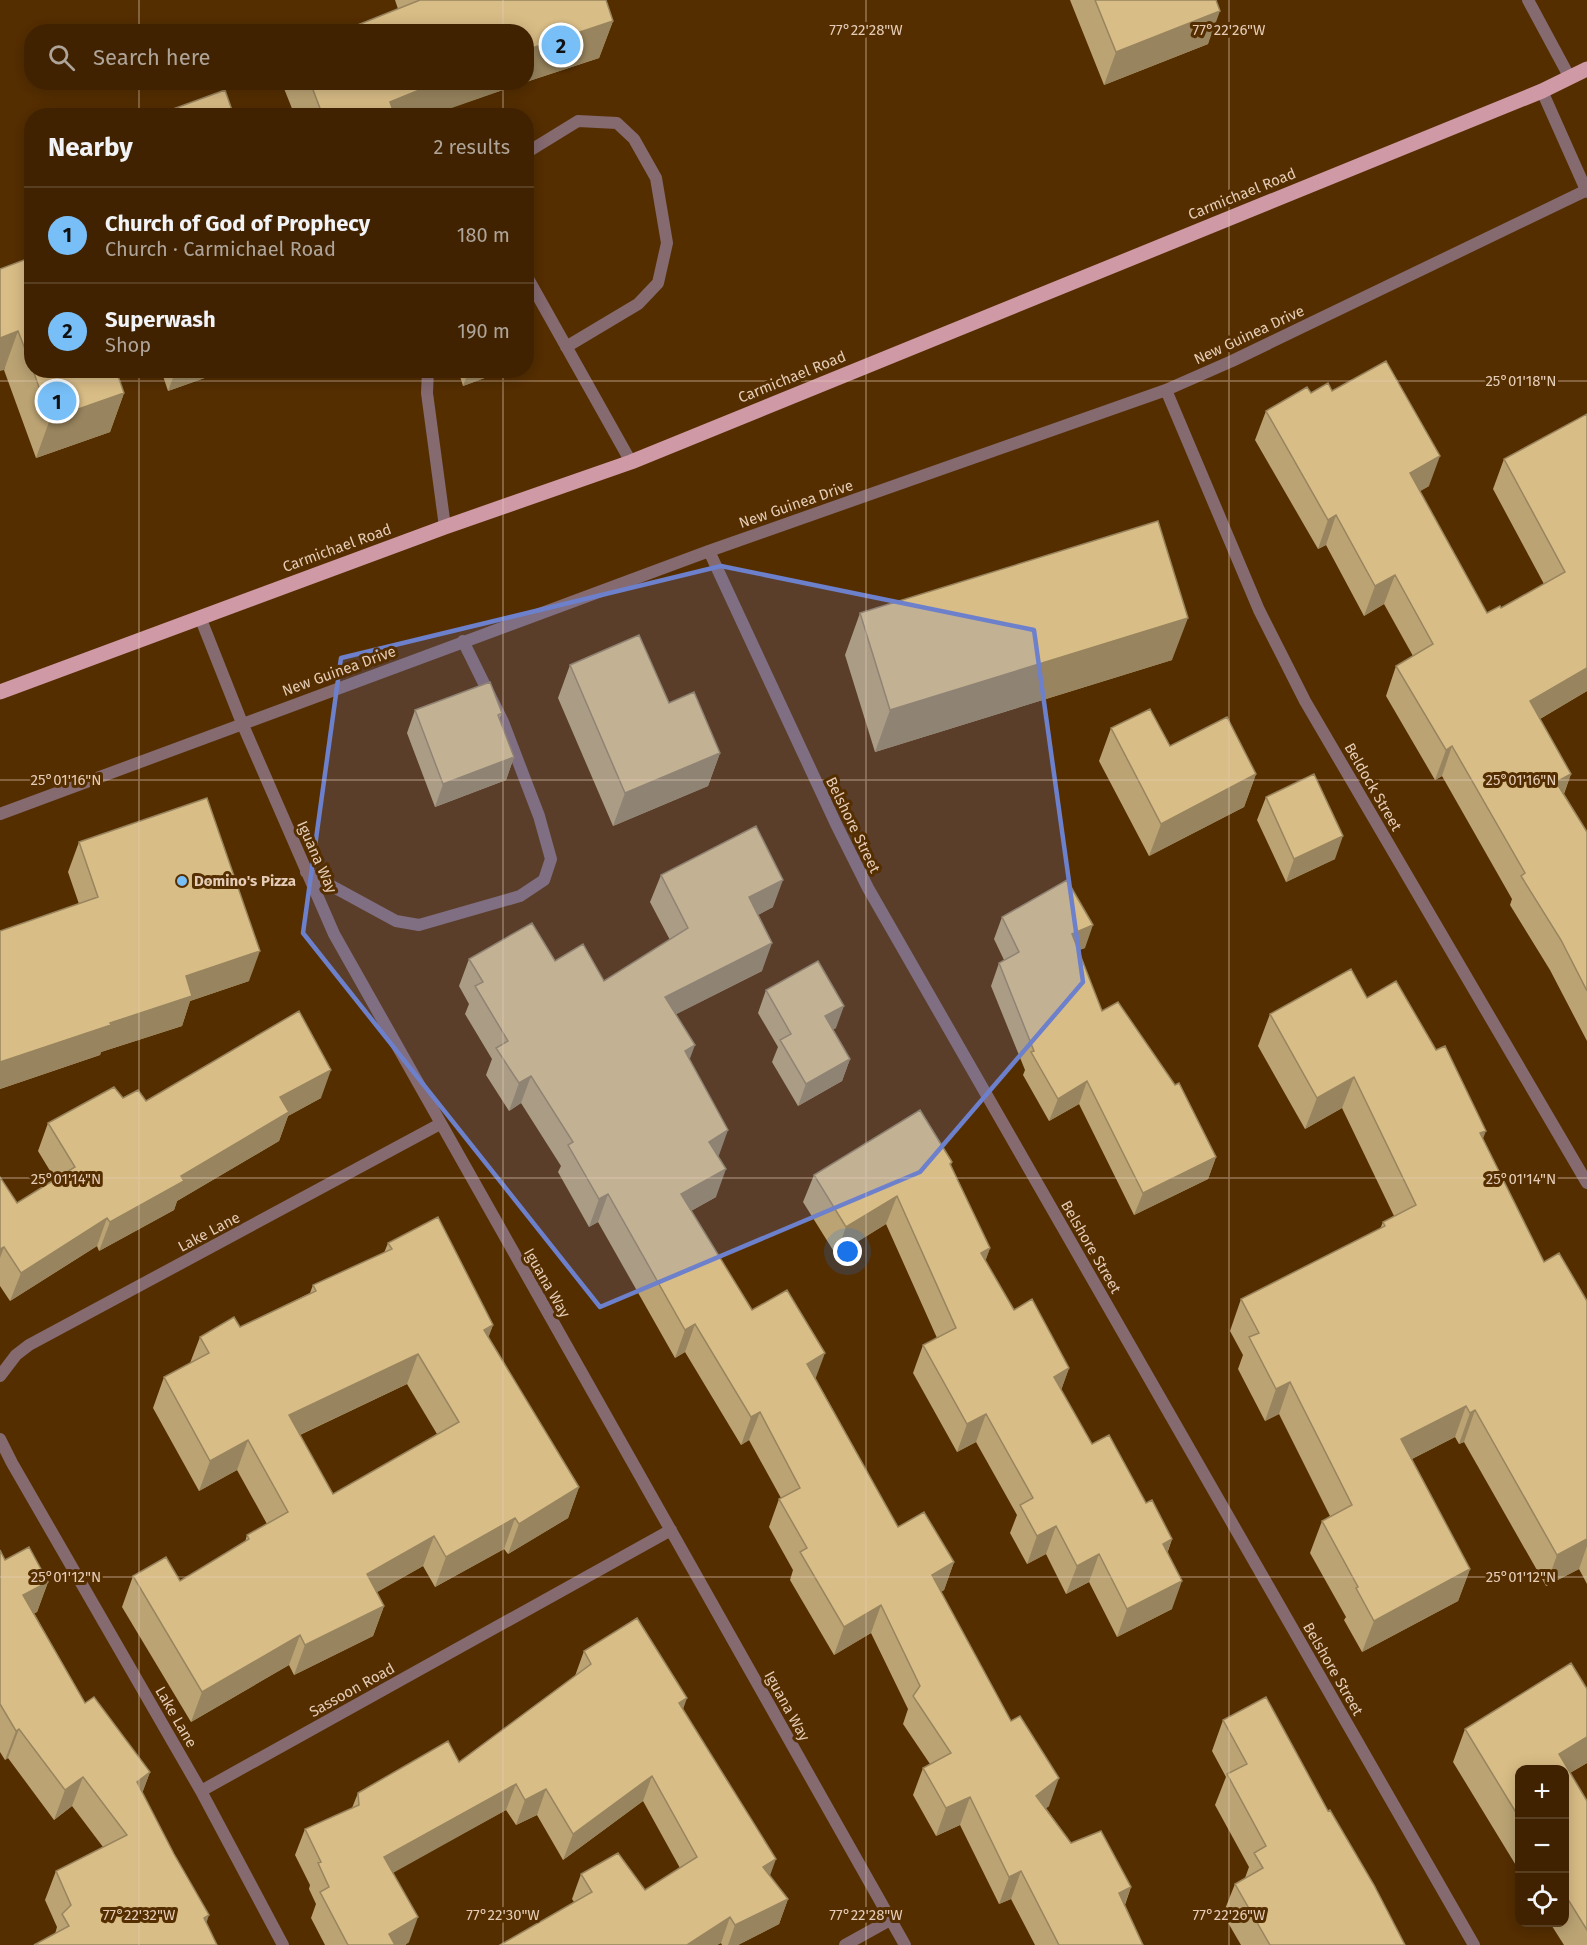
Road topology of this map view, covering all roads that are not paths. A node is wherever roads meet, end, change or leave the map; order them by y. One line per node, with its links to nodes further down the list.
1 (1528, 0): 3 (street)
2 (1587, 69): 3 (main road, Carmichael Road)
3 (1570, 78): 4 (main road, Carmichael Road)
4 (1542, 91): 6 (street); 11 (main road, Carmichael Road)
5 (534, 148): 8 (street)
6 (1587, 191): 10 (street, New Guinea Drive)
7 (534, 289): 8 (street)
8 (566, 347): 11 (street)
9 (428, 378): 12 (street)
10 (1166, 390): 13 (street, New Guinea Drive); 21 (street, Beldock Street)
11 (631, 462): 12 (main road, Carmichael Road)
12 (445, 527): 14 (main road, Carmichael Road)
13 (709, 551): 15 (street, New Guinea Drive); 30 (street, Belshore Street)
14 (200, 617): 16 (main road, Carmichael Road); 17 (street, Iguana Way)
15 (463, 641): 17 (street, New Guinea Drive); 19 (street)
16 (0, 692)
17 (242, 723): 18 (street, New Guinea Drive); 19 (street, Iguana Way)
18 (0, 814)
19 (306, 872): 20 (street, Iguana Way)
20 (440, 1124): 22 (street, Lake Lane); 24 (street, Iguana Way)
21 (1587, 1183)
22 (0, 1376)
23 (0, 1439): 25 (street, Lake Lane)
24 (671, 1530): 25 (street, Sassoon Road); 26 (street, Iguana Way)
25 (201, 1791): 27 (street)
26 (890, 1920): 28 (street); 29 (street, Iguana Way)
27 (283, 1945)
28 (845, 1945)
29 (905, 1945)
30 (1474, 1945)

